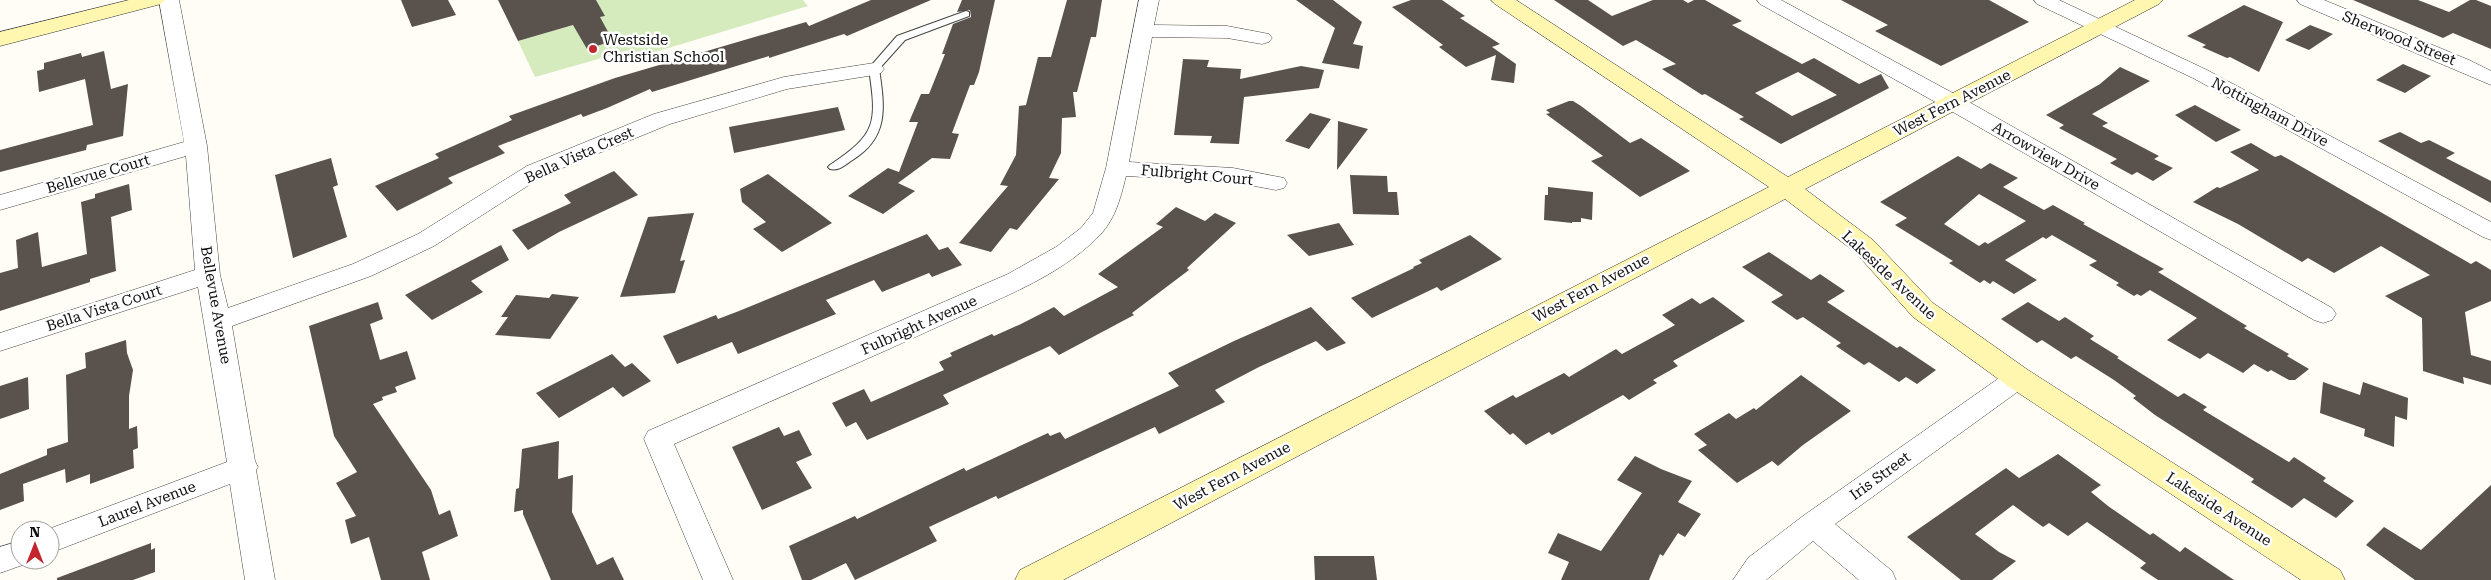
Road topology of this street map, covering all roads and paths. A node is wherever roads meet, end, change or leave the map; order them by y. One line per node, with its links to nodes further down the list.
1 (154, 0): 13 (street)
2 (169, 0): 17 (street, Bellevue Avenue)
3 (1149, 0): 11 (street, Fulbright Avenue)
4 (1502, 0): 21 (street, Lakeside Avenue)
5 (1768, 0): 16 (street, Arrowview Drive)
6 (2044, 0): 10 (street, Nottingham Drive)
7 (2152, 0): 10 (street, West Fern Avenue)
8 (2306, 0): 15 (street, Sherwood Street)
9 (966, 14): 14 (lane)
10 (2098, 26): 16 (street, West Fern Avenue); 23 (street, Nottingham Drive)
11 (1145, 31): 12 (street); 19 (street, Fulbright Avenue)
12 (1262, 38)
13 (0, 39)
14 (874, 69): 18 (lane); 26 (street, Bella Vista Crest)
15 (2491, 78)
16 (1954, 103): 21 (street, West Fern Avenue); 25 (street, Arrowview Drive)
17 (196, 146): 22 (street, Bellevue Court); 24 (street, Bellevue Avenue)
18 (834, 167)
19 (1117, 168): 20 (street, Fulbright Court); 33 (street, Fulbright Avenue)
20 (1276, 183)
21 (1786, 187): 28 (street, Lakeside Avenue); 34 (street, West Fern Avenue)
22 (0, 202)
23 (2491, 232)
24 (208, 275): 26 (street, Bellevue Avenue); 27 (street, Bella Vista Court)
25 (2323, 314)
26 (218, 321): 29 (street, Bellevue Avenue)
27 (0, 342)
28 (2018, 378): 30 (street, Iris Street); 37 (street, Lakeside Avenue)
29 (244, 467): 31 (street, Laurel Avenue); 32 (street, Bellevue Avenue)
30 (1813, 524): 35 (street, Iris Street); 36 (street)
31 (60, 537)
32 (260, 580)
33 (718, 580)
34 (1032, 580)
35 (1748, 580)
36 (1881, 580)
37 (2328, 580)

